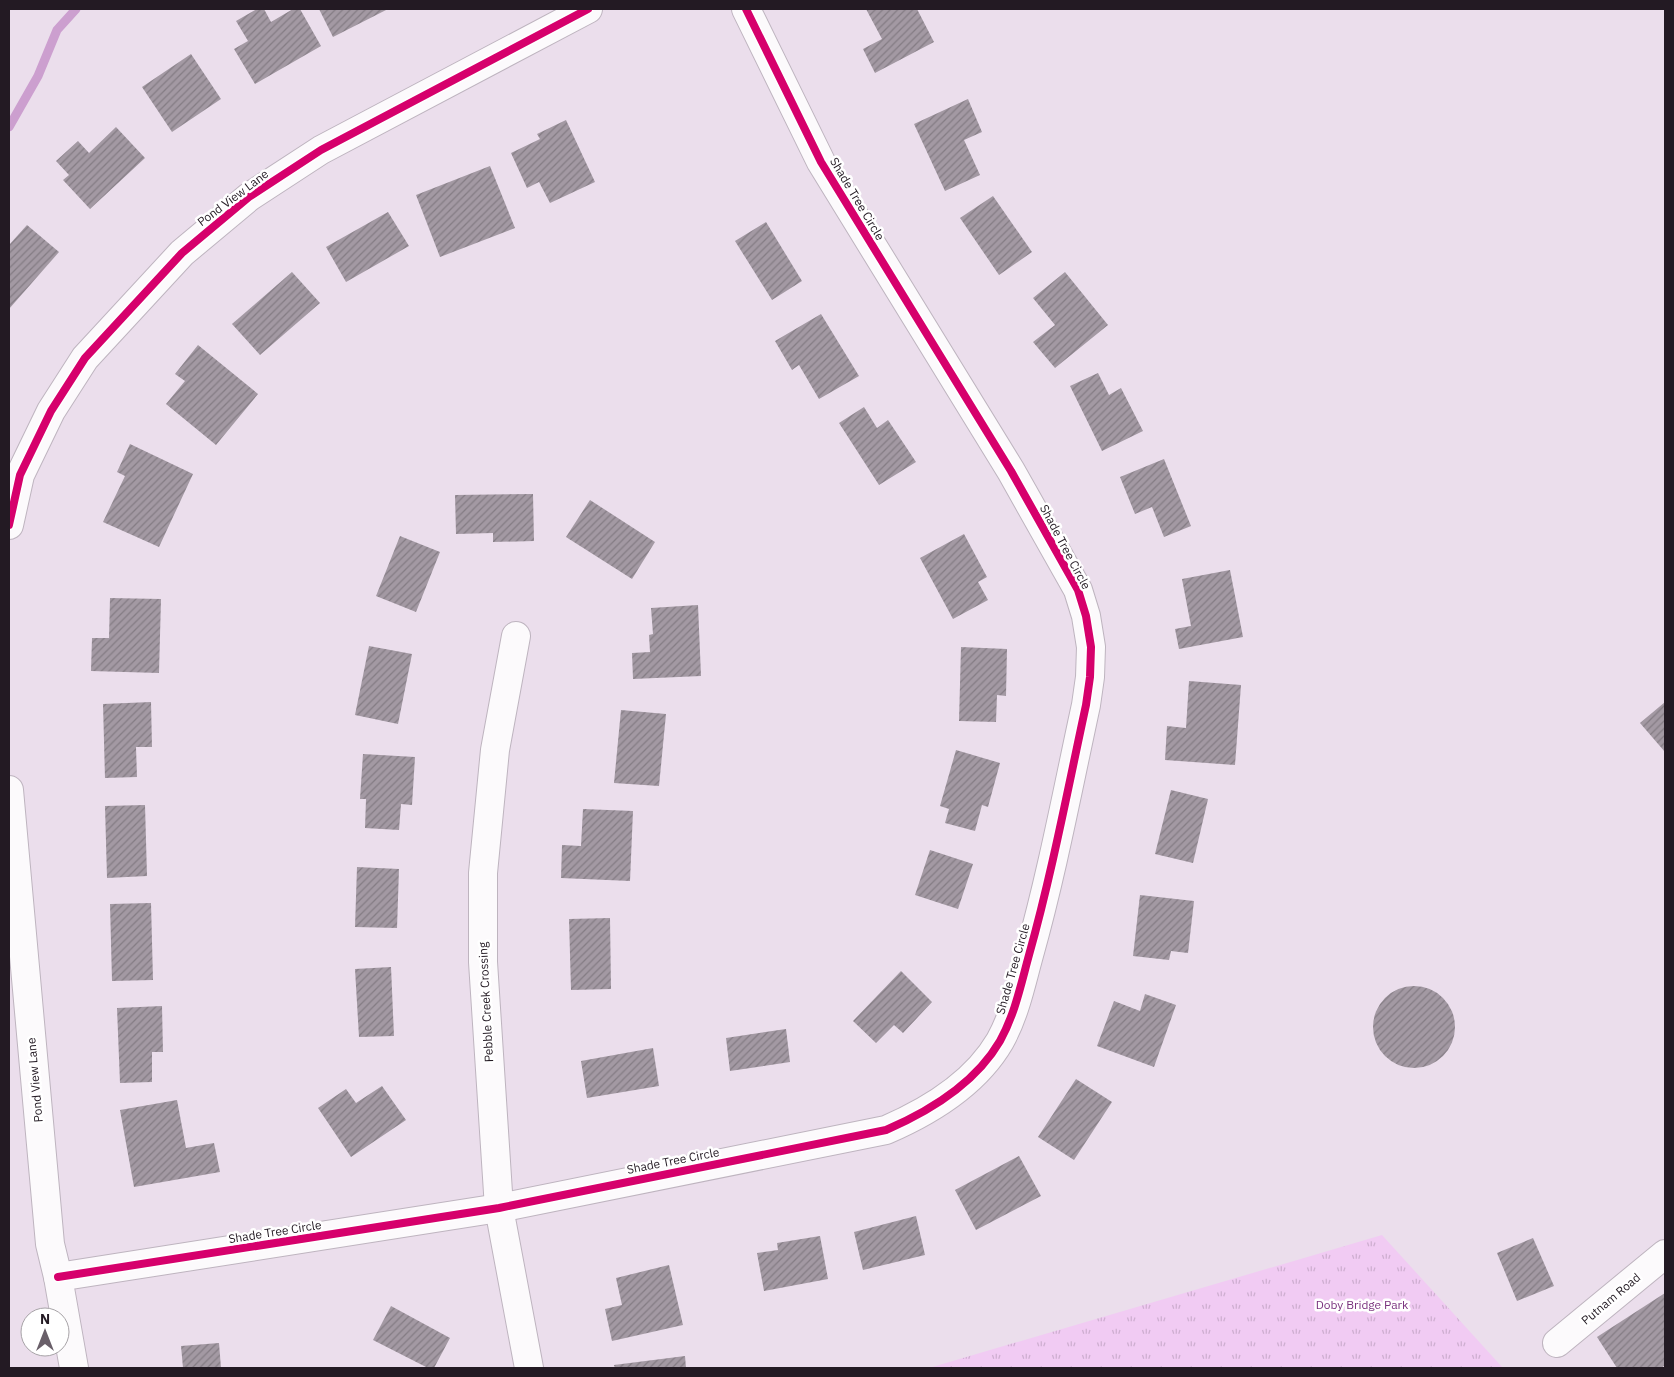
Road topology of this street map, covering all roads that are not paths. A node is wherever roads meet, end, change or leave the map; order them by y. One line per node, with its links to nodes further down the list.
1 (588, 9): 3 (street, Pond View Lane)
2 (746, 9): 6 (street, Shade Tree Circle)
3 (9, 525)
4 (516, 636): 6 (street, Pebble Creek Crossing)
5 (9, 792): 8 (street, Pond View Lane)
6 (499, 1208): 8 (street, Shade Tree Circle); 11 (street, Pebble Creek Crossing)
7 (1665, 1254): 9 (street, Putnam Road)
8 (58, 1277): 10 (street, Pond View Lane)
9 (1557, 1344)
10 (74, 1368)
11 (529, 1368)

